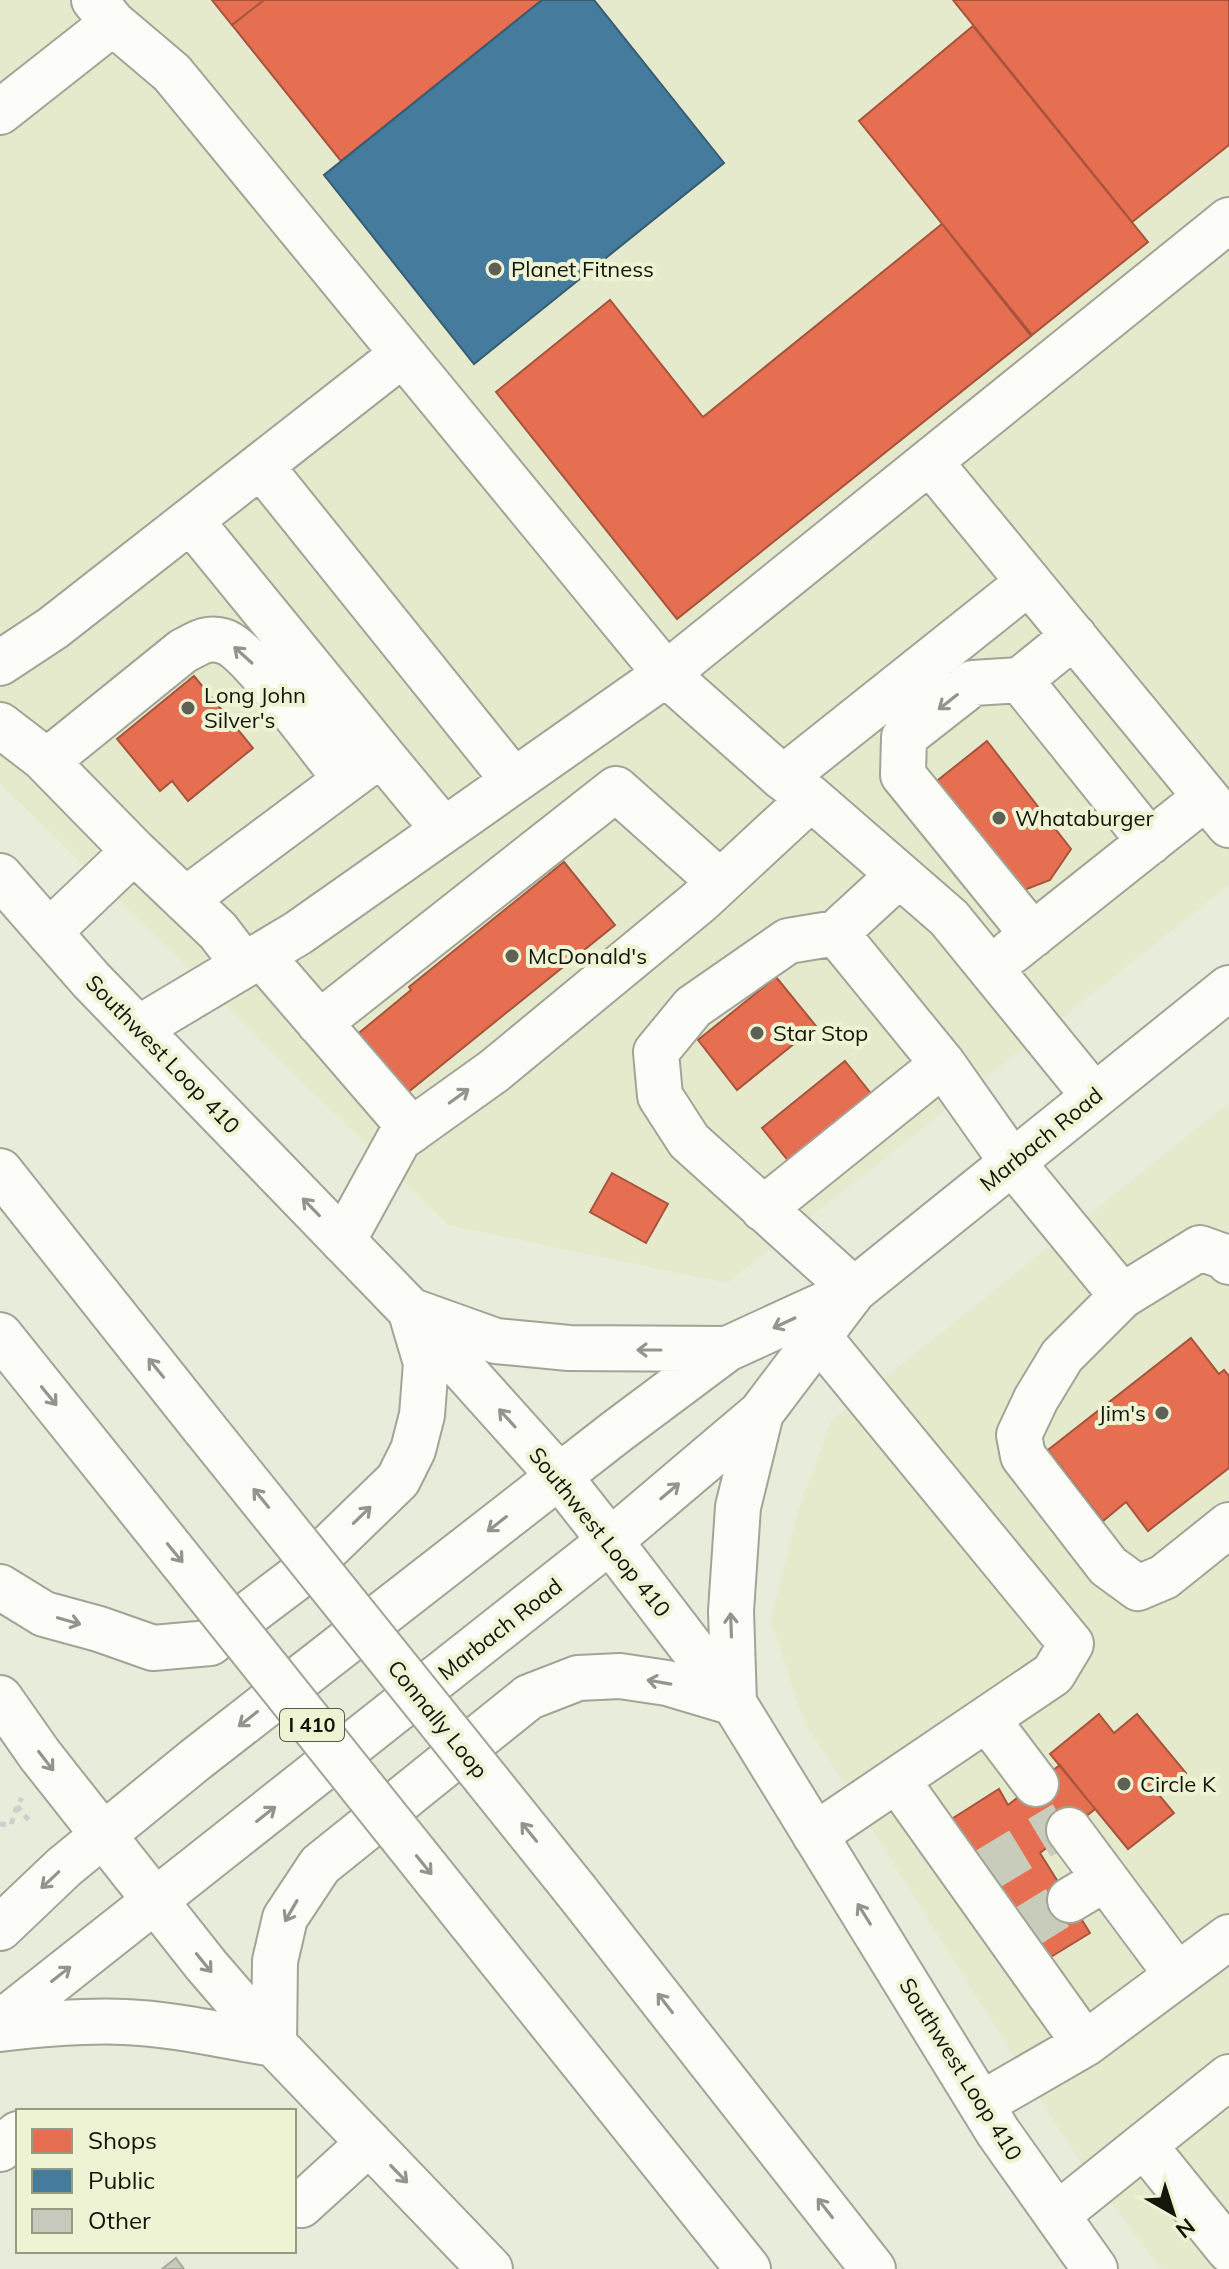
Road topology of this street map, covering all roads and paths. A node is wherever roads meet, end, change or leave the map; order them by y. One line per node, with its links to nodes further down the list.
1 (104, 11): 2 (main road); 4 (main road)
2 (0, 112)
3 (1229, 220): 5 (main road)
4 (403, 354): 6 (main road); 11 (main road)
5 (930, 462): 8 (main road); 11 (main road)
6 (261, 466): 7 (main road); 17 (main road)
7 (191, 521): 10 (main road); 14 (main road)
8 (1029, 582): 9 (main road); 18 (main road)
9 (1074, 636): 12 (main road); 19 (main road)
10 (0, 663)
11 (666, 674): 17 (main road); 18 (main road)
12 (1020, 680): 21 (main road); 29 (main road, one-way to 29)
13 (0, 725): 15 (main road)
14 (381, 754): 16 (main road); 20 (main road)
15 (47, 761): 16 (main road, one-way to 15); 22 (main road)
16 (346, 780): 26 (main road)
17 (514, 781): 20 (main road)
18 (797, 788): 23 (main road); 25 (main road)
19 (1218, 811): 21 (main road)
20 (444, 830): 30 (main road)
21 (1150, 842): 29 (main road)
22 (134, 851): 26 (main road); 27 (main road)
23 (899, 875): 28 (main road); 31 (main road)
24 (0, 876): 27 (main road, Southwest Loop 410)
25 (710, 892): 33 (main road); 37 (main road, one-way to 25)
26 (185, 900): 30 (main road)
27 (49, 932): 34 (main road, Southwest Loop 410)
28 (836, 933): 35 (main road); 40 (main road)
29 (1033, 935): 31 (main road)
30 (252, 960): 33 (main road); 34 (main road)
31 (991, 968): 36 (main road)
32 (1229, 988): 36 (main road, Marbach Road)
33 (319, 1023): 37 (main road)
34 (139, 1028): 41 (main road, Southwest Loop 410, one-way to 34)
35 (943, 1064): 38 (main road); 40 (main road)
36 (1094, 1096): 38 (main road, Marbach Road)
37 (412, 1130): 41 (main road)
38 (1012, 1162): 43 (main road, Marbach Road); 44 (main road)
39 (0, 1171): 85 (main road, Connally Loop, one-way to 39, bridge)
40 (763, 1209): 43 (main road)
41 (343, 1241): 45 (main road, Southwest Loop 410)
42 (1229, 1262): 44 (main road)
43 (854, 1290): 47 (main road, Marbach Road); 48 (main road, Marbach Road, one-way to 48)
44 (1122, 1296): 51 (main road)
45 (410, 1310): 48 (main road, one-way to 45); 50 (main road, Southwest Loop 410, one-way to 45); 53 (main road, one-way to 45)
46 (0, 1335): 68 (main road, I 410, one-way to 68, bridge)
47 (818, 1336): 49 (main road, Marbach Road); 56 (main road)
48 (727, 1349): 50 (main road, Marbach Road)
49 (761, 1413): 52 (main road, Marbach Road, one-way to 49); 55 (main road, one-way to 49)
50 (559, 1476): 52 (main road, Southwest Loop 410); 62 (main road, Marbach Road, one-way to 62)
51 (1229, 1525)
52 (610, 1541): 55 (main road, Southwest Loop 410); 64 (main road, Marbach Road, one-way to 52)
53 (0, 1587)
54 (0, 1698): 62 (main road, one-way to 62)
55 (734, 1703): 63 (main road, Southwest Loop 410); 71 (main road, one-way to 71)
56 (987, 1719): 57 (main road); 58 (main road)
57 (897, 1780): 63 (main road); 72 (main road)
58 (1036, 1784)
59 (31, 1823): 60 (path)
60 (0, 1824)
61 (1069, 1830): 67 (main road)
62 (103, 1835): 64 (main road); 65 (main road, Marbach Road, one-way to 65)
63 (815, 1835): 74 (main road, Southwest Loop 410, one-way to 63)
64 (156, 1901): 69 (main road, Marbach Road, one-way to 64); 71 (main road, one-way to 71)
65 (0, 1928)
66 (1229, 1937): 67 (main road)
67 (1177, 1975): 72 (main road)
68 (551, 2022): 83 (main road); 84 (main road, I 410)
69 (0, 2023)
70 (0, 2029): 71 (main road)
71 (274, 2044): 76 (main road)
72 (1085, 2044): 74 (main road)
73 (1229, 2077): 77 (main road)
74 (981, 2104): 80 (main road, Southwest Loop 410)
75 (16, 2136): 78 (main road)
76 (369, 2143): 79 (main road); 82 (main road, one-way to 82)
77 (1144, 2145): 80 (main road); 81 (main road)
78 (0, 2149)
79 (296, 2204)
80 (1057, 2215): 86 (main road, Southwest Loop 410)
81 (1229, 2250)
82 (490, 2269)
83 (718, 2269)
84 (748, 2269)
85 (873, 2269)
86 (1095, 2269)

